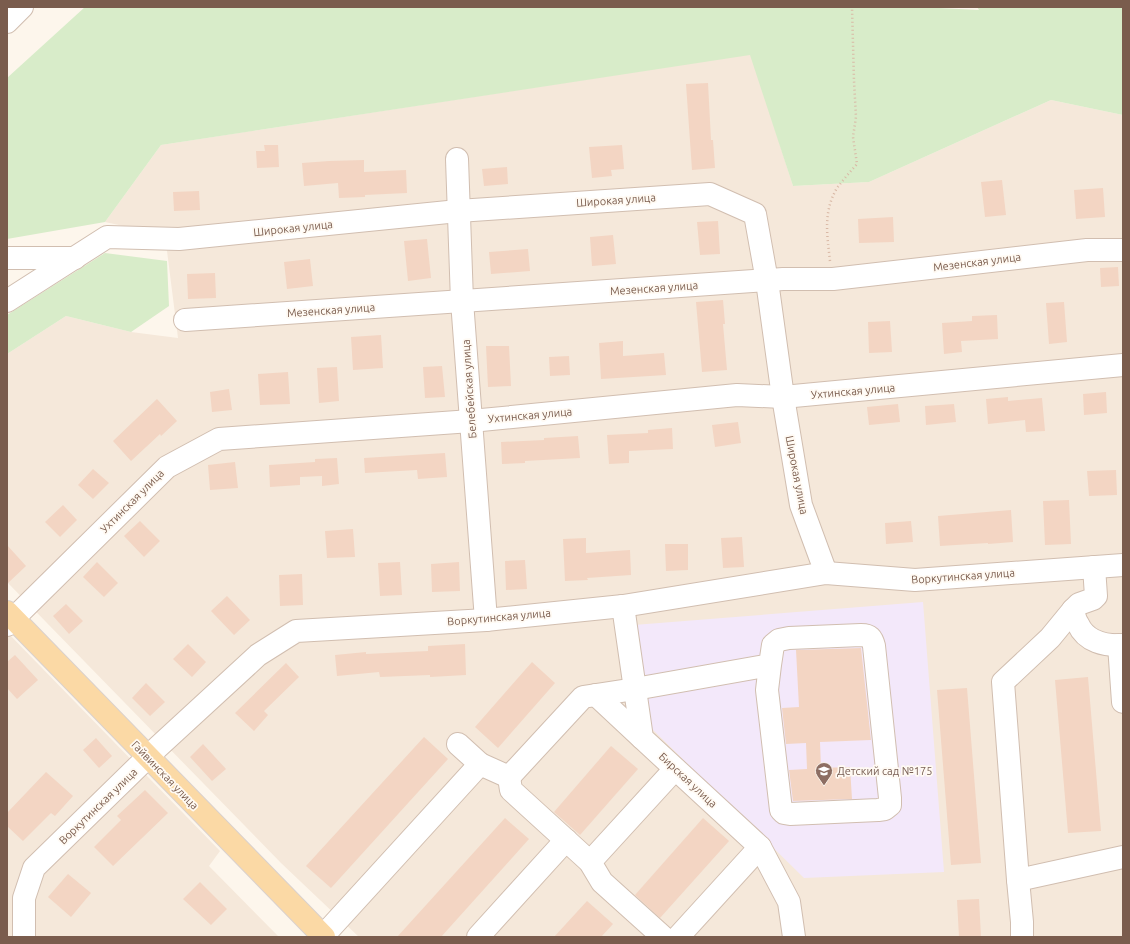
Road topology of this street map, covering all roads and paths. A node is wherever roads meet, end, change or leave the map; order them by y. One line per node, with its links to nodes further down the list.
1 (22, 7): 3 (street)
2 (852, 7): 9 (path)
3 (7, 22)
4 (457, 159): 5 (street, Белебейская улица)
5 (458, 211): 8 (street, Широкая улица); 10 (street, Широкая улица); 12 (street, Белебейская улица)
6 (1123, 250): 9 (street, Мезенская улица)
7 (7, 258): 8 (street)
8 (75, 258): 11 (street)
9 (833, 279): 10 (street, Мезенская улица)
10 (767, 281): 12 (street, Мезенская улица); 15 (street, Широкая улица)
11 (7, 301)
12 (462, 301): 13 (street, Мезенская улица); 16 (street, Белебейская улица)
13 (185, 320)
14 (1123, 365): 15 (street, Ухтинская улица)
15 (783, 397): 16 (street, Ухтинская улица); 19 (street, Широкая улица)
16 (471, 421): 22 (street, Ухтинская улица); 23 (street, Белебейская улица)
17 (1123, 565): 18 (street, Воркутинская улица)
18 (1094, 567): 19 (street, Воркутинская улица); 21 (street)
19 (826, 573): 20 (street, Воркутинская улица)
20 (623, 606): 23 (street, Воркутинская улица); 26 (street)
21 (1072, 610): 24 (street); 39 (street)
22 (9, 618): 31 (main road, Гайвинская улица)
23 (486, 620): 31 (street, Воркутинская улица)
24 (1121, 645): 28 (street)
25 (770, 665): 25 (street); 26 (street)
26 (635, 689): 27 (street); 29 (street)
27 (596, 695): 29 (street, Бирская улица); 34 (street)
28 (1123, 702)
29 (642, 738): 33 (street, Бирская улица)
30 (458, 744): 32 (street)
31 (148, 757): 40 (street, Воркутинская улица); 41 (main road, Гайвинская улица)
32 (480, 764): 34 (street); 41 (street)
33 (675, 768): 36 (street, Бирская улица); 38 (street)
34 (509, 777): 35 (street)
35 (566, 840): 38 (street); 42 (street)
36 (760, 848): 44 (street); 45 (street, Бирская улица)
37 (1123, 857): 39 (street)
38 (590, 862): 43 (street)
39 (1018, 880): 46 (street)
40 (24, 937)
41 (324, 937)
42 (478, 937)
43 (663, 937)
44 (678, 937)
45 (794, 937)
46 (1022, 937)

